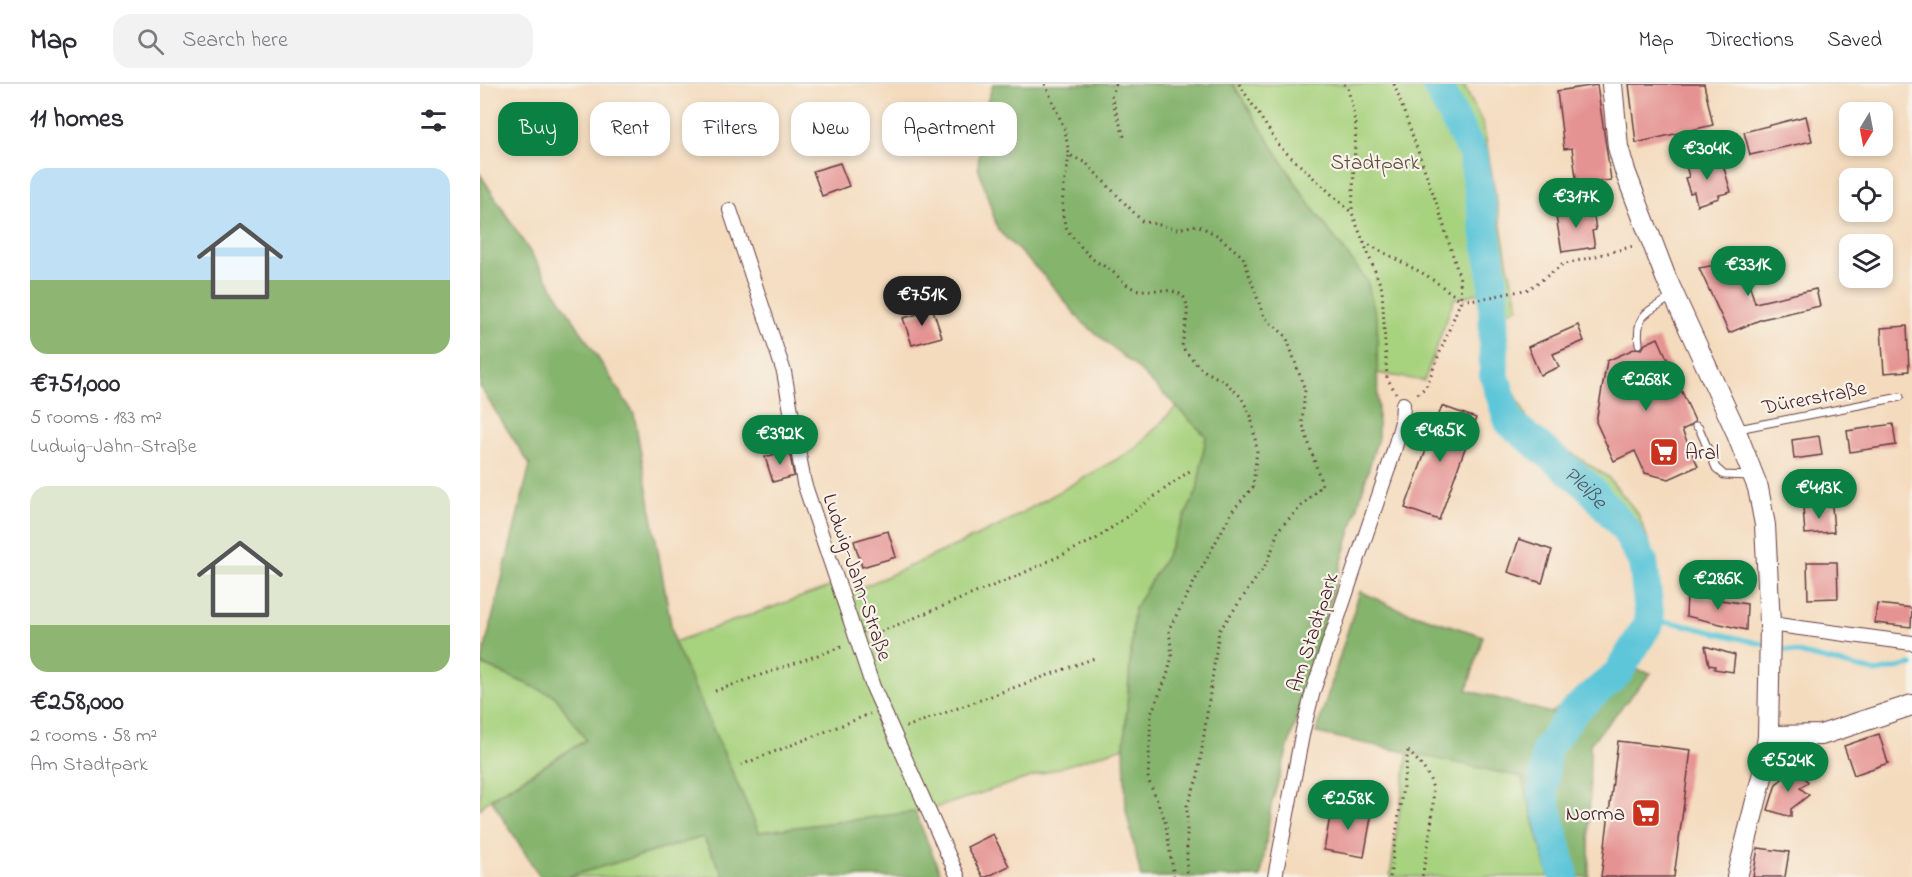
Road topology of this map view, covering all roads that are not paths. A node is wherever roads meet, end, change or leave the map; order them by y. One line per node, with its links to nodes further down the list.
1 (1612, 84): 3 (street)
2 (730, 210): 14 (street, Ludwig-Jahn-Straße)
3 (1674, 296): 4 (lane); 8 (street)
4 (1639, 344)
5 (1900, 397): 8 (lane, Dürerstraße)
6 (1403, 404): 15 (street, Am Stadtpark)
7 (1696, 426): 9 (lane)
8 (1735, 429): 9 (street)
9 (1754, 476): 10 (street)
10 (1770, 629): 11 (street); 13 (street)
11 (1912, 643)
12 (1912, 705): 13 (street)
13 (1768, 736): 16 (street)
14 (958, 877)
15 (1275, 877)
16 (1737, 877)

